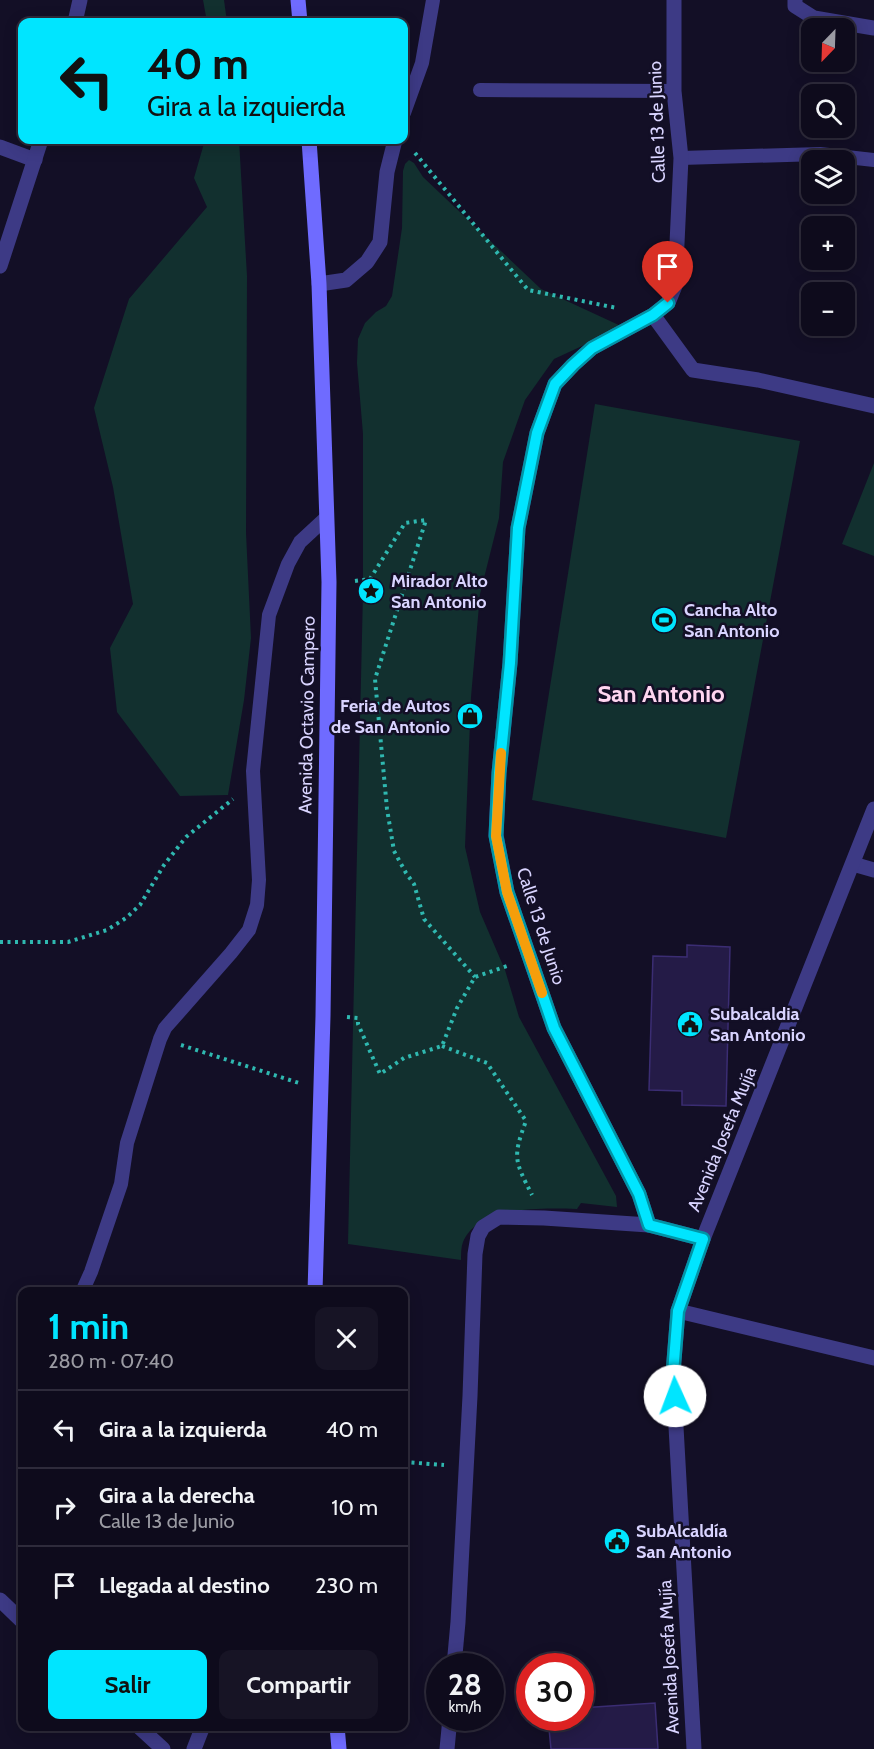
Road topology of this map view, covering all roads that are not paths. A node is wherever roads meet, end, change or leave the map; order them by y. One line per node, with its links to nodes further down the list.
1 (80, 0): 6 (street)
2 (298, 0): 7 (main road)
3 (434, 0): 11 (lane)
4 (674, 0): 10 (street, Calle 13 de Junio)
5 (795, 0): 8 (street)
6 (76, 18)
7 (300, 18)
8 (874, 28)
9 (480, 90): 10 (lane)
10 (674, 92): 16 (street, Calle 13 de Junio)
11 (408, 102)
12 (41, 144): 17 (street)
13 (309, 144): 20 (main road, Avenida Octavio Campero)
14 (394, 144): 20 (street)
15 (0, 147): 17 (street)
16 (681, 158): 18 (lane); 21 (street, Calle 13 de Junio)
17 (35, 160): 19 (street)
18 (874, 160)
19 (0, 266)
20 (320, 284): 23 (main road, Avenida Octavio Campero)
21 (653, 315): 22 (street); 27 (street, Calle 13 de Junio)
22 (874, 406)
23 (327, 517): 29 (lane); 30 (main road, Avenida Octavio Campero)
24 (874, 809): 25 (street, Avenida Josefa Mujía)
25 (853, 864): 26 (street); 28 (street, Avenida Josefa Mujía)
26 (874, 870)
27 (649, 1225): 28 (street); 35 (street)
28 (703, 1239): 31 (street, Avenida Josefa Mujía)
29 (84, 1287)
30 (315, 1287)
31 (678, 1311): 32 (street); 44 (street, Avenida Josefa Mujía)
32 (874, 1358)
33 (0, 1600): 34 (street)
34 (18, 1617)
35 (455, 1653)
36 (143, 1731): 40 (street)
37 (200, 1731): 41 (street)
38 (338, 1731): 42 (main road)
39 (449, 1731): 43 (street)
40 (163, 1749)
41 (194, 1749)
42 (339, 1749)
43 (447, 1749)
44 (694, 1749)

